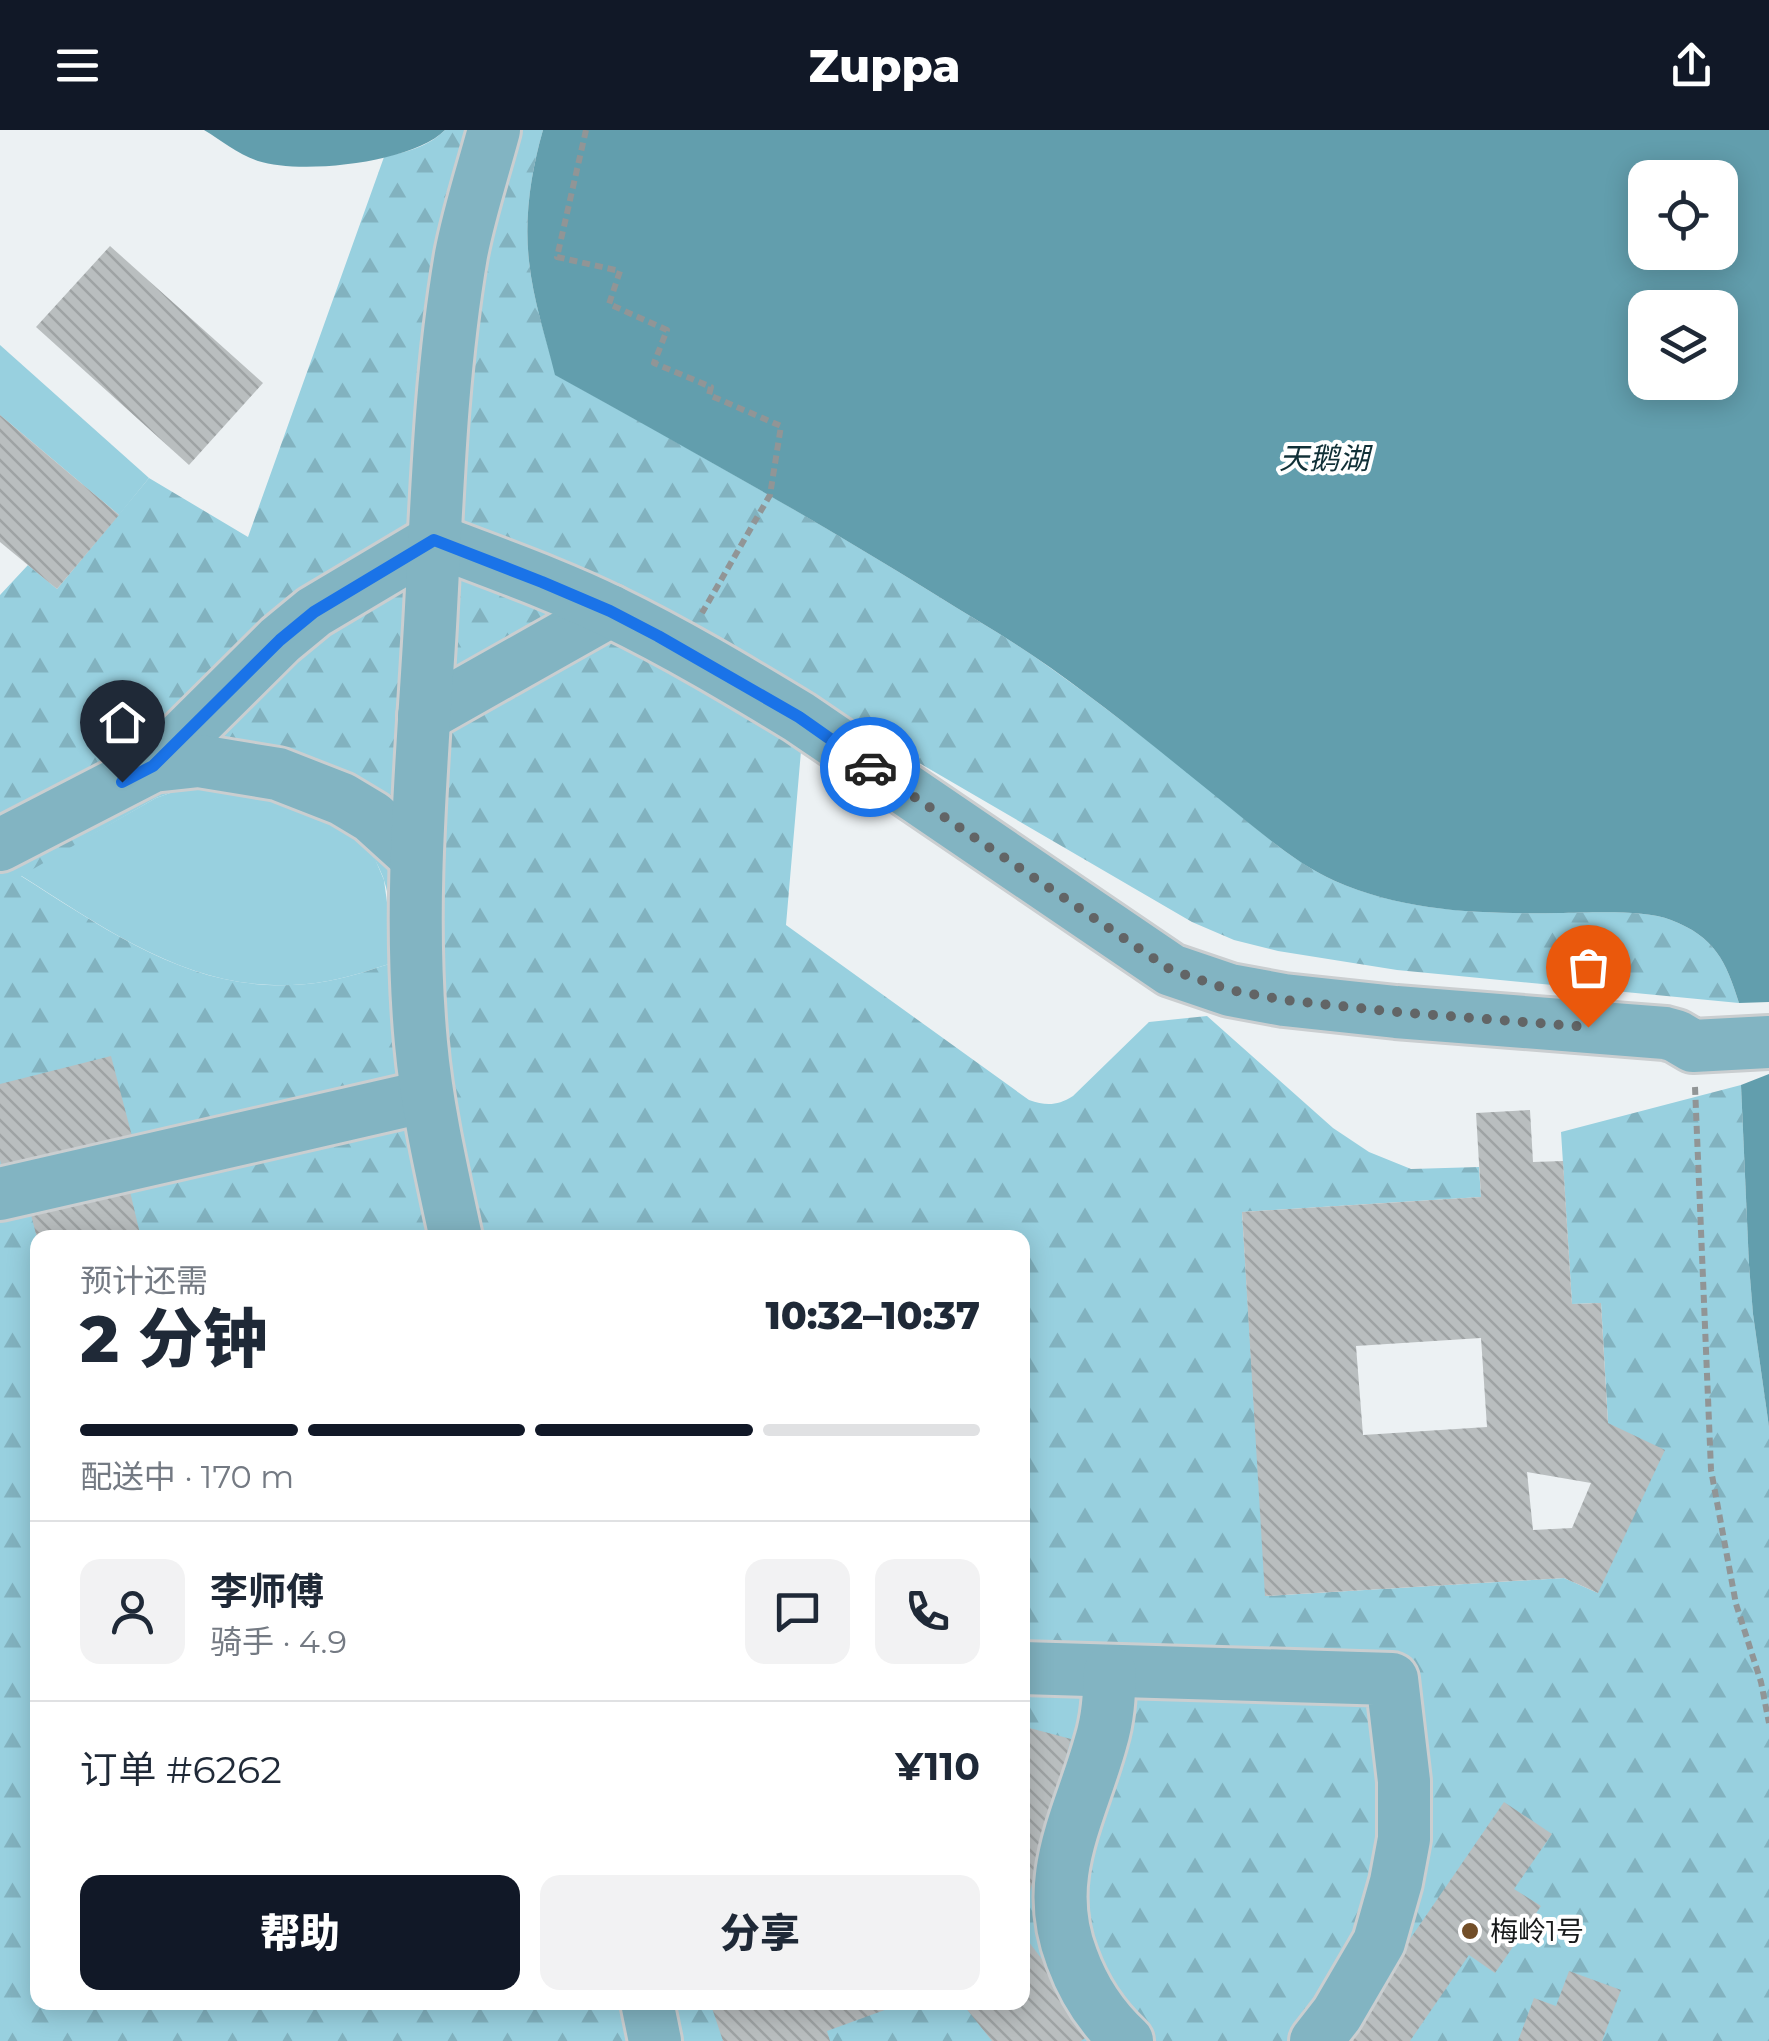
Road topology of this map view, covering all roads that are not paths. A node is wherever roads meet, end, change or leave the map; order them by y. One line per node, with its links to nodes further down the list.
1 (494, 130): 2 (lane)
2 (434, 540): 3 (lane); 4 (lane); 5 (lane)
3 (610, 611): 4 (lane); 8 (lane)
4 (424, 716): 7 (lane)
5 (153, 766): 6 (lane); 7 (lane)
6 (0, 845)
7 (415, 856): 9 (lane)
8 (1769, 1042)
9 (427, 1096): 10 (lane); 11 (lane)
10 (0, 1194)
11 (454, 1230)
12 (1030, 1668): 13 (lane)
13 (1110, 1672): 16 (lane); 17 (lane)
14 (649, 2010): 15 (lane)
15 (655, 2041)
16 (1127, 2041)
17 (1316, 2041)

